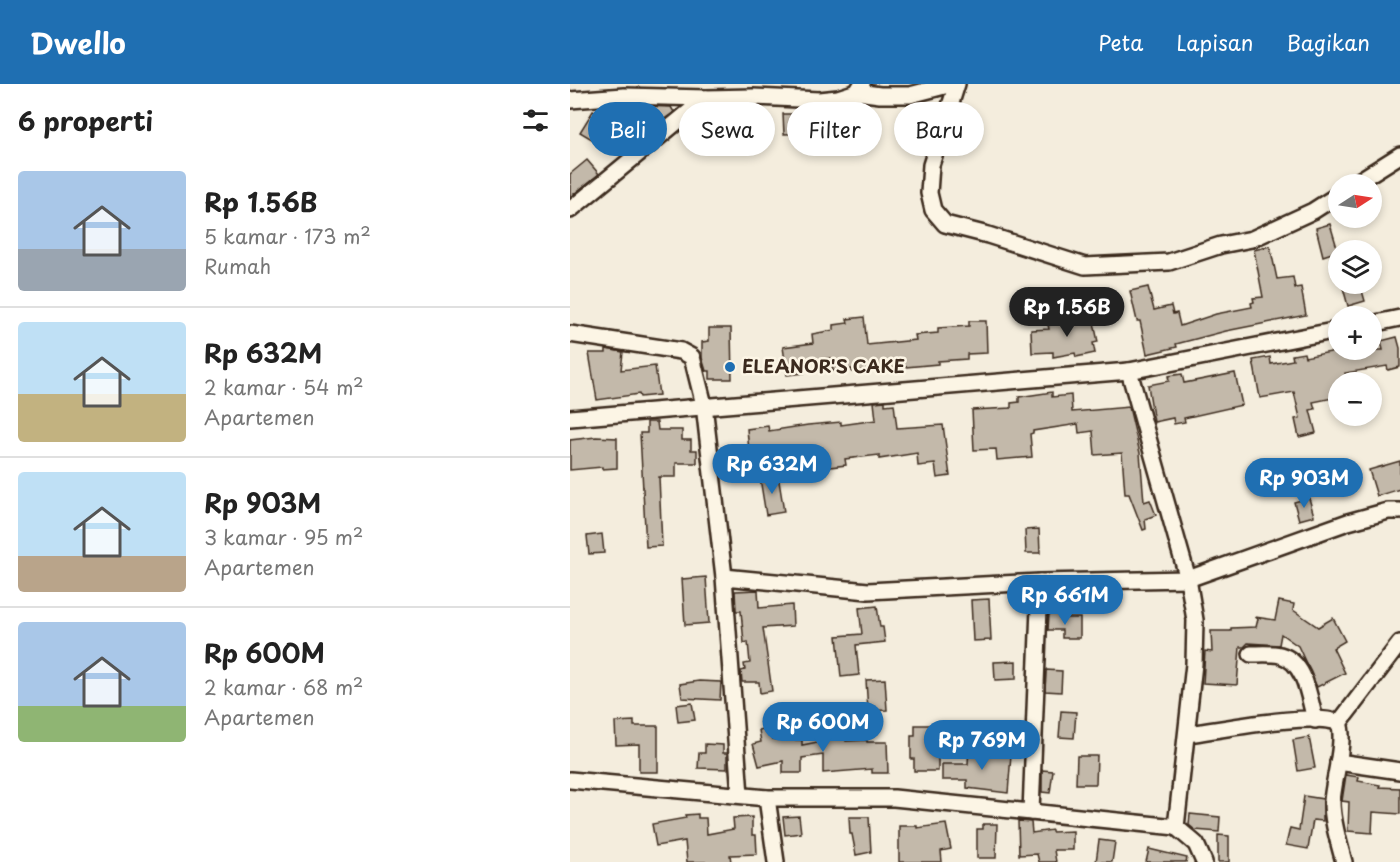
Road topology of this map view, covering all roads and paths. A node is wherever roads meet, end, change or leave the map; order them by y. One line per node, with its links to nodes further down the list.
1 (952, 84): 3 (street)
2 (957, 84): 9 (street)
3 (859, 88): 5 (street)
4 (622, 90): 5 (street); 6 (street)
5 (706, 98): 10 (street)
6 (570, 100)
7 (1400, 155): 8 (street)
8 (1370, 174)
9 (1328, 201)
10 (570, 210)
11 (1400, 318): 12 (street)
12 (1382, 322)
13 (1328, 332): 15 (street)
14 (570, 334): 16 (street)
15 (1129, 371): 16 (street); 20 (street)
16 (704, 405): 17 (street); 19 (street)
17 (570, 418)
18 (1400, 511): 20 (street)
19 (724, 576): 21 (street); 30 (street)
20 (1188, 579): 21 (street); 26 (street)
21 (1040, 582): 32 (street)
22 (1400, 643): 25 (street)
23 (1251, 654): 24 (street)
24 (1314, 720): 25 (street); 26 (street)
25 (1339, 723): 27 (street)
26 (1187, 734): 33 (street)
27 (1338, 762): 28 (street); 36 (street)
28 (1400, 771)
29 (570, 780): 30 (street)
30 (740, 795): 31 (street)
31 (767, 798): 32 (street); 34 (street)
32 (1031, 812): 33 (street)
33 (1176, 826): 35 (street)
34 (776, 862)
35 (1204, 862)
36 (1344, 862)

